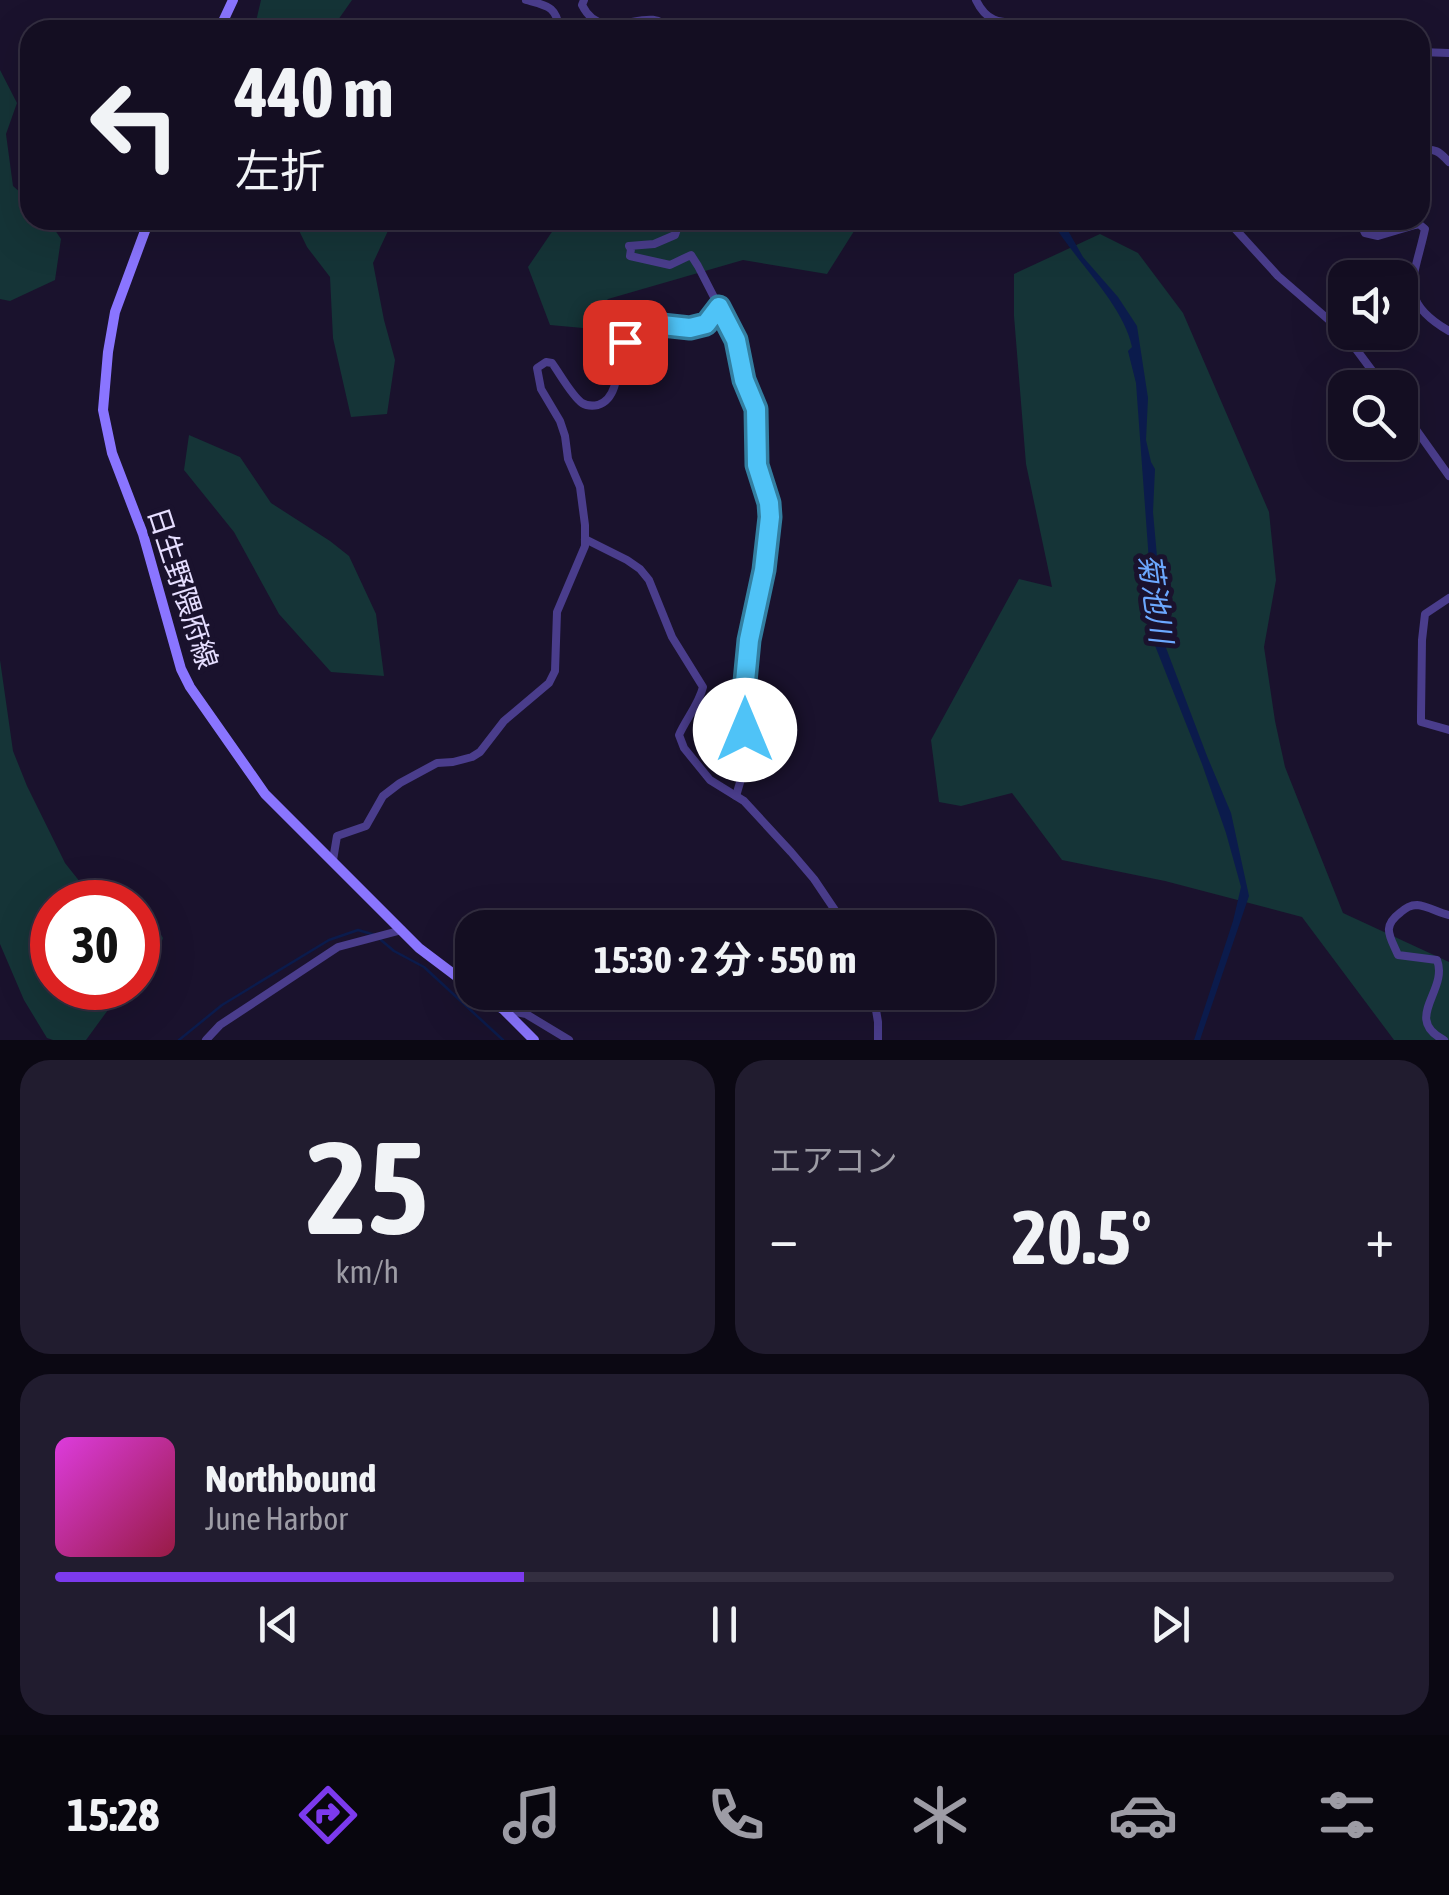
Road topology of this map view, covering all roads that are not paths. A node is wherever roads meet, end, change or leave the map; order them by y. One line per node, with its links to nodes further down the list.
1 (526, 0): 4 (street)
2 (584, 0): 5 (street)
3 (976, 0): 8 (street)
4 (558, 20)
5 (599, 20)
6 (612, 20): 7 (street)
7 (664, 20)
8 (997, 20)
9 (145, 230): 24 (main road, 日生野隈府線)
10 (677, 230): 15 (street)
11 (1236, 230): 17 (street)
12 (1364, 230): 13 (street)
13 (1396, 230)
14 (1425, 230): 16 (street)
15 (719, 307): 20 (street); 23 (street)
16 (1449, 331)
17 (1371, 370)
18 (1418, 432): 19 (street)
19 (1449, 476)
20 (585, 539): 23 (street); 24 (street)
21 (1449, 598): 22 (street)
22 (1449, 730)
23 (736, 796): 25 (street)
24 (333, 860): 27 (main road, 日生野隈府線)
25 (834, 910)
26 (1449, 916): 35 (street)
27 (402, 930): 28 (main road, 日生野隈府線); 31 (street)
28 (455, 975)
29 (504, 1010): 32 (main road); 33 (street)
30 (876, 1010): 34 (street)
31 (206, 1040)
32 (534, 1040)
33 (569, 1040)
34 (878, 1040)
35 (1444, 1040)

